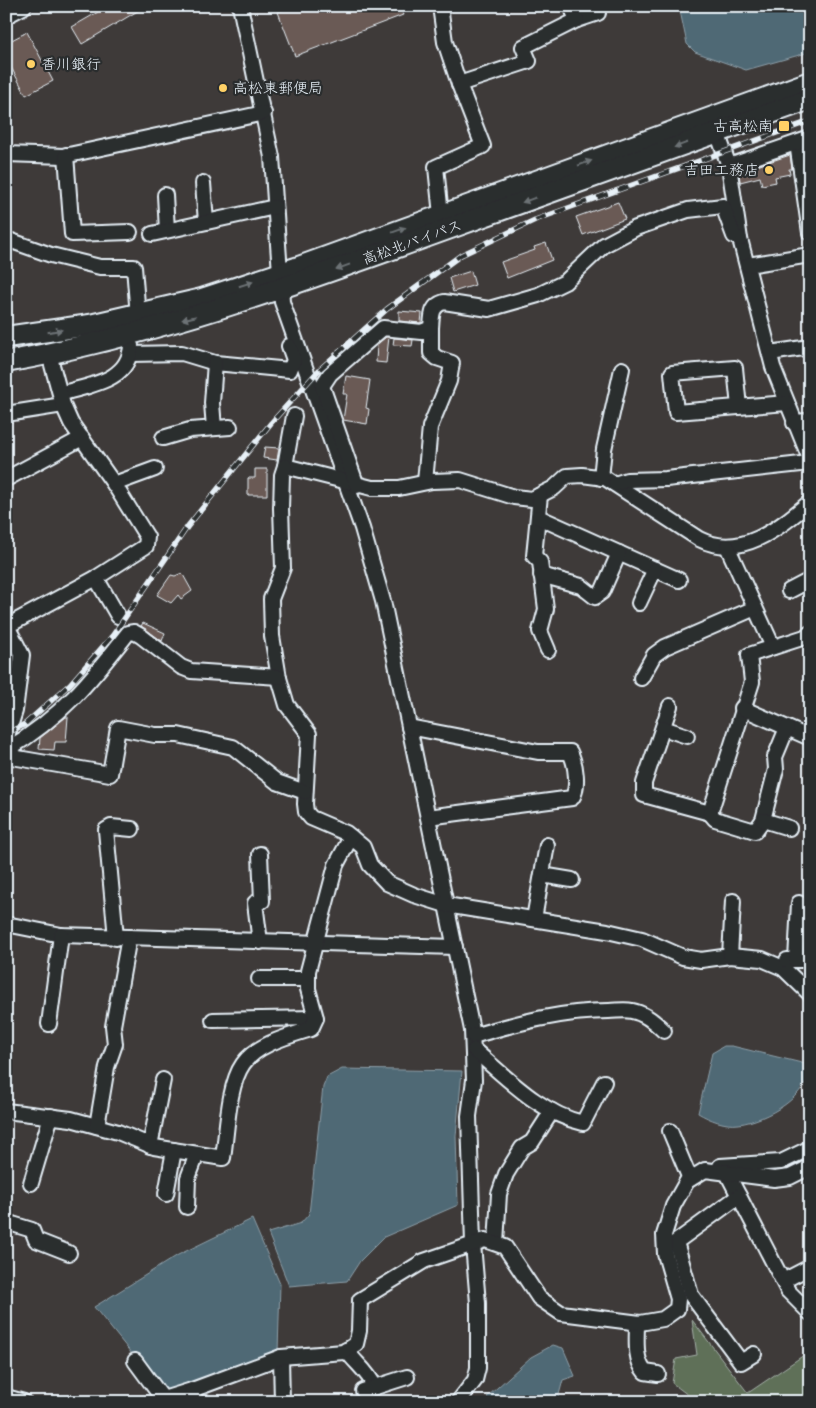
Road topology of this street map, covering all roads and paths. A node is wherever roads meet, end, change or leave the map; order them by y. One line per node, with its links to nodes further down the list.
1 (240, 6): 9 (street)
2 (440, 6): 7 (street)
3 (571, 6): 5 (street)
4 (598, 13): 5 (street)
5 (577, 20): 7 (street)
6 (810, 82): 18 (highway, 高松北バイパス, one-way to 6)
7 (459, 84): 18 (street)
8 (810, 99): 10 (highway, 高松北バイパス)
9 (264, 113): 13 (street); 17 (street)
10 (717, 132): 14 (street); 28 (highway, 高松北バイパス, one-way to 28)
11 (803, 140): 14 (street); 23 (street)
12 (6, 154): 13 (street)
13 (66, 155): 21 (street)
14 (729, 166): 25 (street)
15 (203, 183): 19 (street)
16 (165, 195): 20 (street)
17 (275, 207): 19 (street); 28 (street)
18 (441, 215): 28 (highway, 高松北バイパス, one-way to 18)
19 (206, 222): 20 (street)
20 (167, 230): 22 (street)
21 (130, 232)
22 (152, 234)
23 (810, 234)
24 (6, 239): 29 (street)
25 (740, 240): 27 (street); 30 (street)
26 (810, 255): 27 (street)
27 (748, 265): 34 (street)
28 (281, 288): 29 (highway, 高松北バイパス, one-way to 28); 31 (highway, 高松北バイパス, one-way to 31); 38 (street); 59 (street)
29 (139, 313): 32 (highway, 高松北バイパス, one-way to 29)
30 (432, 328): 57 (street); 59 (street)
31 (130, 333): 35 (highway, 高松北バイパス); 36 (street)
32 (6, 337)
33 (810, 347): 34 (street)
34 (770, 352): 41 (street)
35 (49, 354): 37 (highway, 高松北バイパス); 40 (street)
36 (130, 354): 38 (street); 40 (street)
37 (6, 362)
38 (215, 364): 48 (street)
39 (622, 370): 55 (street)
40 (62, 400): 43 (street); 49 (street)
41 (787, 403): 42 (street); 46 (street)
42 (739, 407): 42 (street)
43 (6, 414)
44 (294, 416): 53 (street)
45 (810, 420): 46 (street)
46 (794, 423): 51 (street)
47 (230, 427): 48 (street)
48 (214, 428): 50 (street)
49 (82, 438): 56 (street); 58 (street)
50 (163, 438)
51 (810, 459)
52 (810, 463): 60 (street)
53 (285, 466): 59 (street); 79 (street)
54 (155, 470): 58 (street)
55 (601, 478): 60 (street); 61 (street)
56 (6, 479)
57 (425, 482): 59 (street); 61 (street)
58 (114, 484): 68 (street)
59 (352, 484): 84 (street)
60 (615, 484): 64 (street)
61 (540, 495): 63 (street)
62 (810, 502): 64 (street)
63 (538, 517): 65 (street); 67 (street)
64 (727, 546): 73 (street)
65 (619, 553): 66 (street); 67 (street)
66 (655, 569): 69 (street); 72 (street)
67 (541, 575): 78 (street)
68 (96, 578): 74 (street); 75 (street)
69 (679, 580)
70 (810, 580): 71 (street)
71 (789, 591)
72 (639, 603)
73 (755, 608): 77 (street); 80 (street)
74 (118, 616)
75 (7, 625): 81 (street)
76 (810, 633): 77 (street)
77 (773, 647): 83 (street)
78 (548, 650)
79 (279, 677): 89 (street); 91 (street)
80 (641, 678)
81 (12, 687): 89 (street)
82 (670, 706): 85 (street)
83 (742, 708): 86 (street); 92 (street)
84 (409, 727): 93 (street); 93 (street)
85 (663, 728): 87 (street); 92 (street)
86 (787, 728): 88 (street); 94 (street)
87 (687, 736)
88 (810, 738)
89 (7, 751)
90 (6, 756): 91 (street)
91 (306, 792): 97 (street)
92 (710, 812): 94 (street)
93 (428, 817): 104 (street)
94 (763, 820): 95 (street)
95 (789, 828)
96 (132, 829): 108 (street)
97 (351, 836): 104 (street); 110 (street)
98 (546, 845): 100 (street)
99 (260, 854): 109 (street)
100 (542, 874): 101 (street); 105 (street)
101 (572, 880)
102 (733, 901): 112 (street)
103 (799, 903): 113 (street)
104 (446, 904): 105 (street); 111 (street)
105 (534, 919): 112 (street)
106 (6, 924): 107 (street)
107 (60, 935): 108 (street); 120 (street)
108 (122, 938): 109 (street); 128 (street)
109 (260, 942): 110 (street)
110 (315, 943): 111 (street); 116 (street)
111 (455, 947): 122 (street)
112 (730, 956): 114 (street)
113 (803, 960): 114 (street)
114 (774, 964): 117 (street)
115 (259, 979): 116 (street)
116 (308, 979): 118 (street)
117 (810, 994)
118 (316, 1018): 119 (street); 133 (street)
119 (213, 1020)
120 (49, 1024)
121 (664, 1031): 122 (street)
122 (474, 1043): 126 (street); 144 (street)
123 (163, 1080): 130 (street)
124 (604, 1082): 126 (street)
125 (6, 1111): 127 (street)
126 (552, 1111): 143 (street)
127 (51, 1116): 128 (street); 138 (street)
128 (97, 1126): 130 (street)
129 (670, 1131): 137 (street)
130 (150, 1146): 132 (street)
131 (810, 1148): 135 (street)
132 (174, 1150): 133 (street); 139 (street)
133 (197, 1154): 141 (street)
134 (810, 1168): 136 (street)
135 (708, 1170): 136 (street); 137 (street)
136 (726, 1171): 140 (street)
137 (690, 1179): 149 (street)
138 (31, 1183)
139 (166, 1194)
140 (739, 1196): 147 (street); 151 (street)
141 (186, 1207)
142 (6, 1222): 145 (street)
143 (496, 1243): 144 (street); 149 (street)
144 (474, 1244): 150 (street); 160 (street)
145 (69, 1253)
146 (810, 1268): 147 (street)
147 (783, 1282): 148 (street)
148 (810, 1313)
149 (637, 1323): 154 (street)
150 (346, 1350): 152 (street); 155 (street)
151 (754, 1354)
152 (282, 1357): 156 (street); 159 (street)
153 (135, 1361): 156 (street)
154 (658, 1374)
155 (407, 1376)
156 (194, 1396)
157 (6, 1397): 158 (street)
158 (24, 1402)
159 (282, 1402)
160 (458, 1402)

